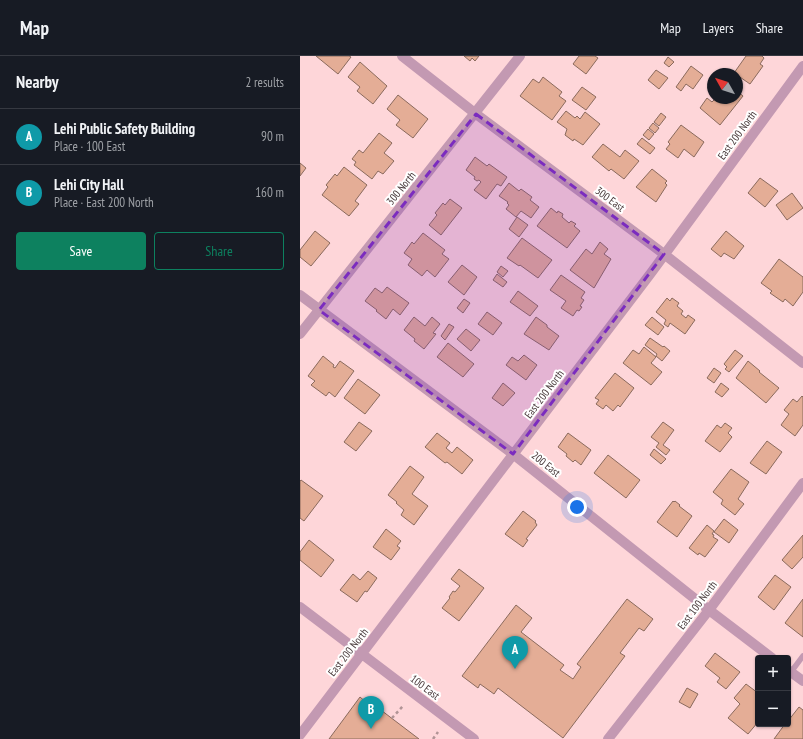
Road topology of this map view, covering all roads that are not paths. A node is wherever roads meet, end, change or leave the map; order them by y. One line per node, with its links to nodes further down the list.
1 (402, 56): 4 (street, 300 East)
2 (520, 56): 4 (street, 300 North)
3 (803, 66): 5 (street, East 200 North)
4 (476, 114): 5 (street, 300 East); 7 (street, 300 North)
5 (664, 254): 9 (street, 300 East); 10 (street, East 200 North)
6 (300, 295): 7 (street, 200 East)
7 (319, 310): 8 (street, 300 North); 10 (street, 200 East)
8 (300, 334)
9 (803, 363)
10 (514, 454): 13 (street, 200 East); 14 (street, East 200 North)
11 (803, 483): 13 (street, East 100 North)
12 (300, 607): 14 (street, 100 East)
13 (709, 610): 15 (street, 200 East); 22 (street, East 100 North)
14 (361, 655): 20 (street, East 200 North); 21 (street, 100 East)
15 (768, 655)
16 (803, 656): 17 (lane)
17 (791, 669)
18 (791, 672): 19 (street)
19 (803, 681)
20 (300, 735)
21 (474, 739)
22 (608, 739)

